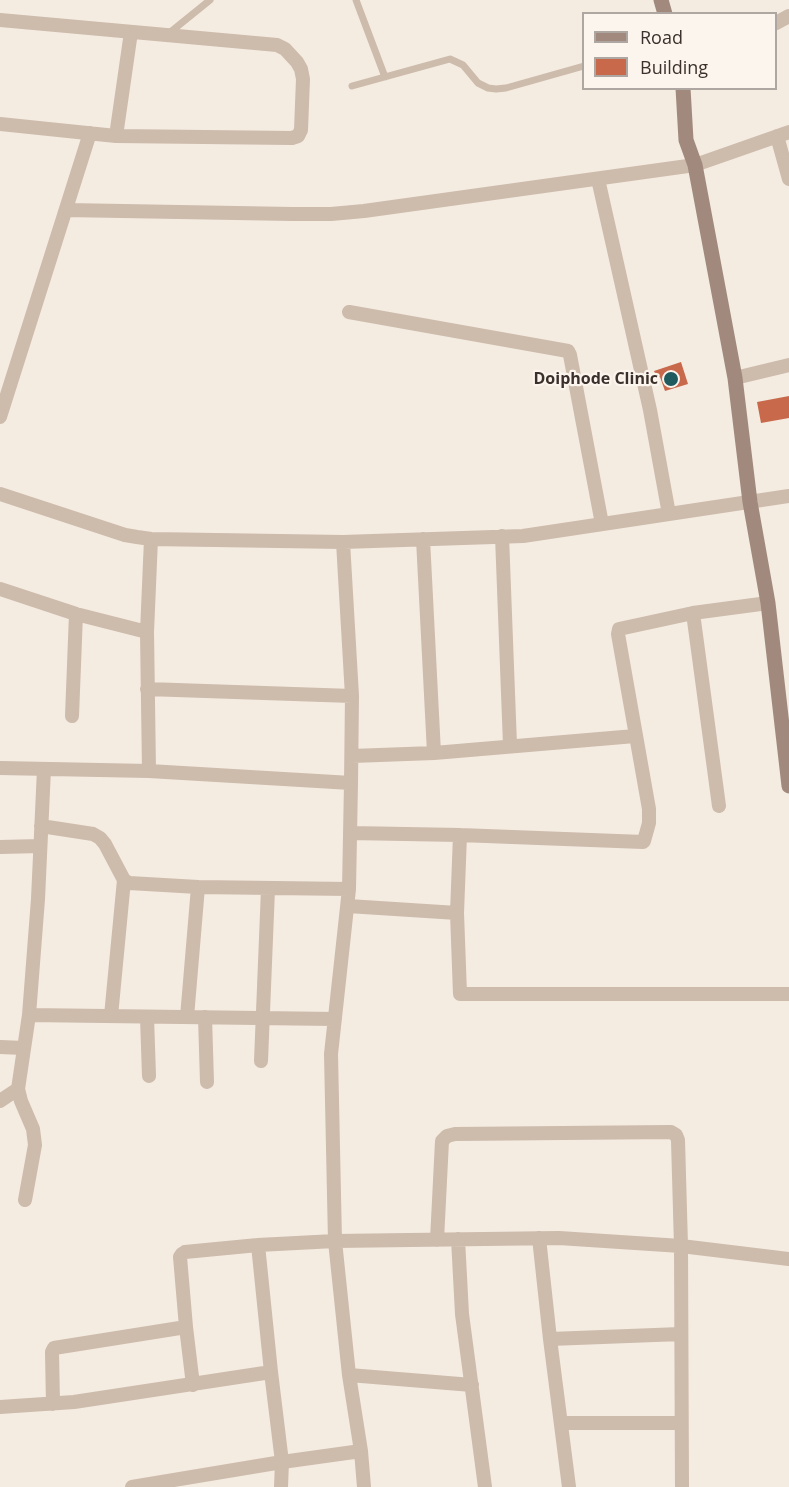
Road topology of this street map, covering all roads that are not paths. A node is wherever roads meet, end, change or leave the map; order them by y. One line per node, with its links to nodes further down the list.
1 (210, 0): 5 (lane)
2 (356, 0): 7 (lane)
3 (0, 20): 4 (street)
4 (131, 32): 5 (street); 13 (street)
5 (167, 35): 13 (street)
6 (582, 67): 7 (lane)
7 (385, 76): 8 (lane)
8 (352, 86)
9 (683, 90): 14 (street)
10 (0, 124): 11 (street)
11 (90, 133): 13 (street); 17 (street)
12 (783, 134): 14 (street); 16 (street)
13 (116, 136)
14 (695, 165): 15 (street); 20 (street)
15 (598, 179): 17 (street); 25 (street)
16 (789, 180)
17 (66, 210): 21 (street)
18 (349, 312): 26 (street)
19 (789, 365): 20 (street)
20 (735, 378): 24 (street)
21 (0, 417)
22 (0, 494): 28 (street)
23 (789, 496): 24 (street)
24 (750, 502): 25 (street); 32 (street)
25 (669, 514): 26 (street)
26 (602, 524): 27 (street)
27 (502, 536): 29 (street); 40 (street)
28 (151, 539): 30 (street); 35 (street)
29 (423, 539): 30 (street); 41 (street)
30 (343, 542): 37 (street)
31 (0, 590): 34 (street)
32 (768, 603): 33 (street); 47 (street)
33 (693, 613): 39 (street); 48 (street)
34 (76, 614): 35 (street); 38 (street)
35 (147, 632): 36 (street)
36 (147, 689): 37 (street); 45 (street)
37 (352, 696): 42 (street)
38 (72, 716)
39 (635, 735): 40 (street); 51 (street)
40 (510, 746): 41 (street)
41 (434, 753): 42 (street)
42 (352, 756): 46 (street)
43 (0, 768): 44 (street)
44 (44, 769): 45 (street); 49 (street)
45 (149, 771): 46 (street)
46 (351, 783): 50 (street)
47 (789, 786)
48 (719, 806)
49 (41, 826): 52 (street); 54 (street)
50 (350, 833): 51 (street); 57 (street)
51 (460, 835): 59 (street)
52 (40, 846): 53 (street); 61 (street)
53 (0, 847)
54 (124, 880): 55 (street); 62 (street)
55 (198, 887): 56 (street); 64 (street)
56 (268, 889): 57 (street); 66 (street)
57 (350, 890): 58 (street)
58 (348, 906): 59 (street); 67 (street)
59 (458, 913): 60 (street)
60 (789, 994)
61 (29, 1015): 62 (street); 69 (street)
62 (111, 1016): 63 (street)
63 (147, 1017): 64 (street); 71 (street)
64 (187, 1017): 65 (street)
65 (205, 1017): 66 (street); 72 (street)
66 (264, 1018): 67 (street); 70 (street)
67 (335, 1019): 79 (street)
68 (0, 1047): 69 (street)
69 (24, 1048): 73 (street)
70 (261, 1061)
71 (149, 1076)
72 (207, 1083)
73 (18, 1089): 74 (street); 75 (street)
74 (0, 1101)
75 (25, 1200)
76 (539, 1238): 77 (street); 81 (street); 85 (street)
77 (458, 1239): 78 (street); 89 (street)
78 (437, 1240): 79 (street); 81 (street)
79 (335, 1241): 80 (street); 87 (street)
80 (258, 1245): 83 (street); 86 (street)
81 (681, 1246): 82 (street); 84 (street)
82 (789, 1259)
83 (186, 1328): 88 (street); 90 (street)
84 (681, 1334): 85 (street); 93 (street)
85 (550, 1340): 92 (street)
86 (271, 1372): 88 (street); 95 (street)
87 (348, 1375): 89 (street); 94 (street)
88 (193, 1384): 90 (street)
89 (472, 1385): 99 (street)
90 (52, 1404): 91 (street)
91 (0, 1407)
92 (561, 1423): 93 (street); 100 (street)
93 (681, 1423): 101 (street)
94 (361, 1451): 95 (street); 98 (street)
95 (282, 1462): 96 (street); 97 (street)
96 (132, 1487)
97 (281, 1487)
98 (364, 1487)
99 (485, 1487)
100 (569, 1487)
101 (682, 1487)

